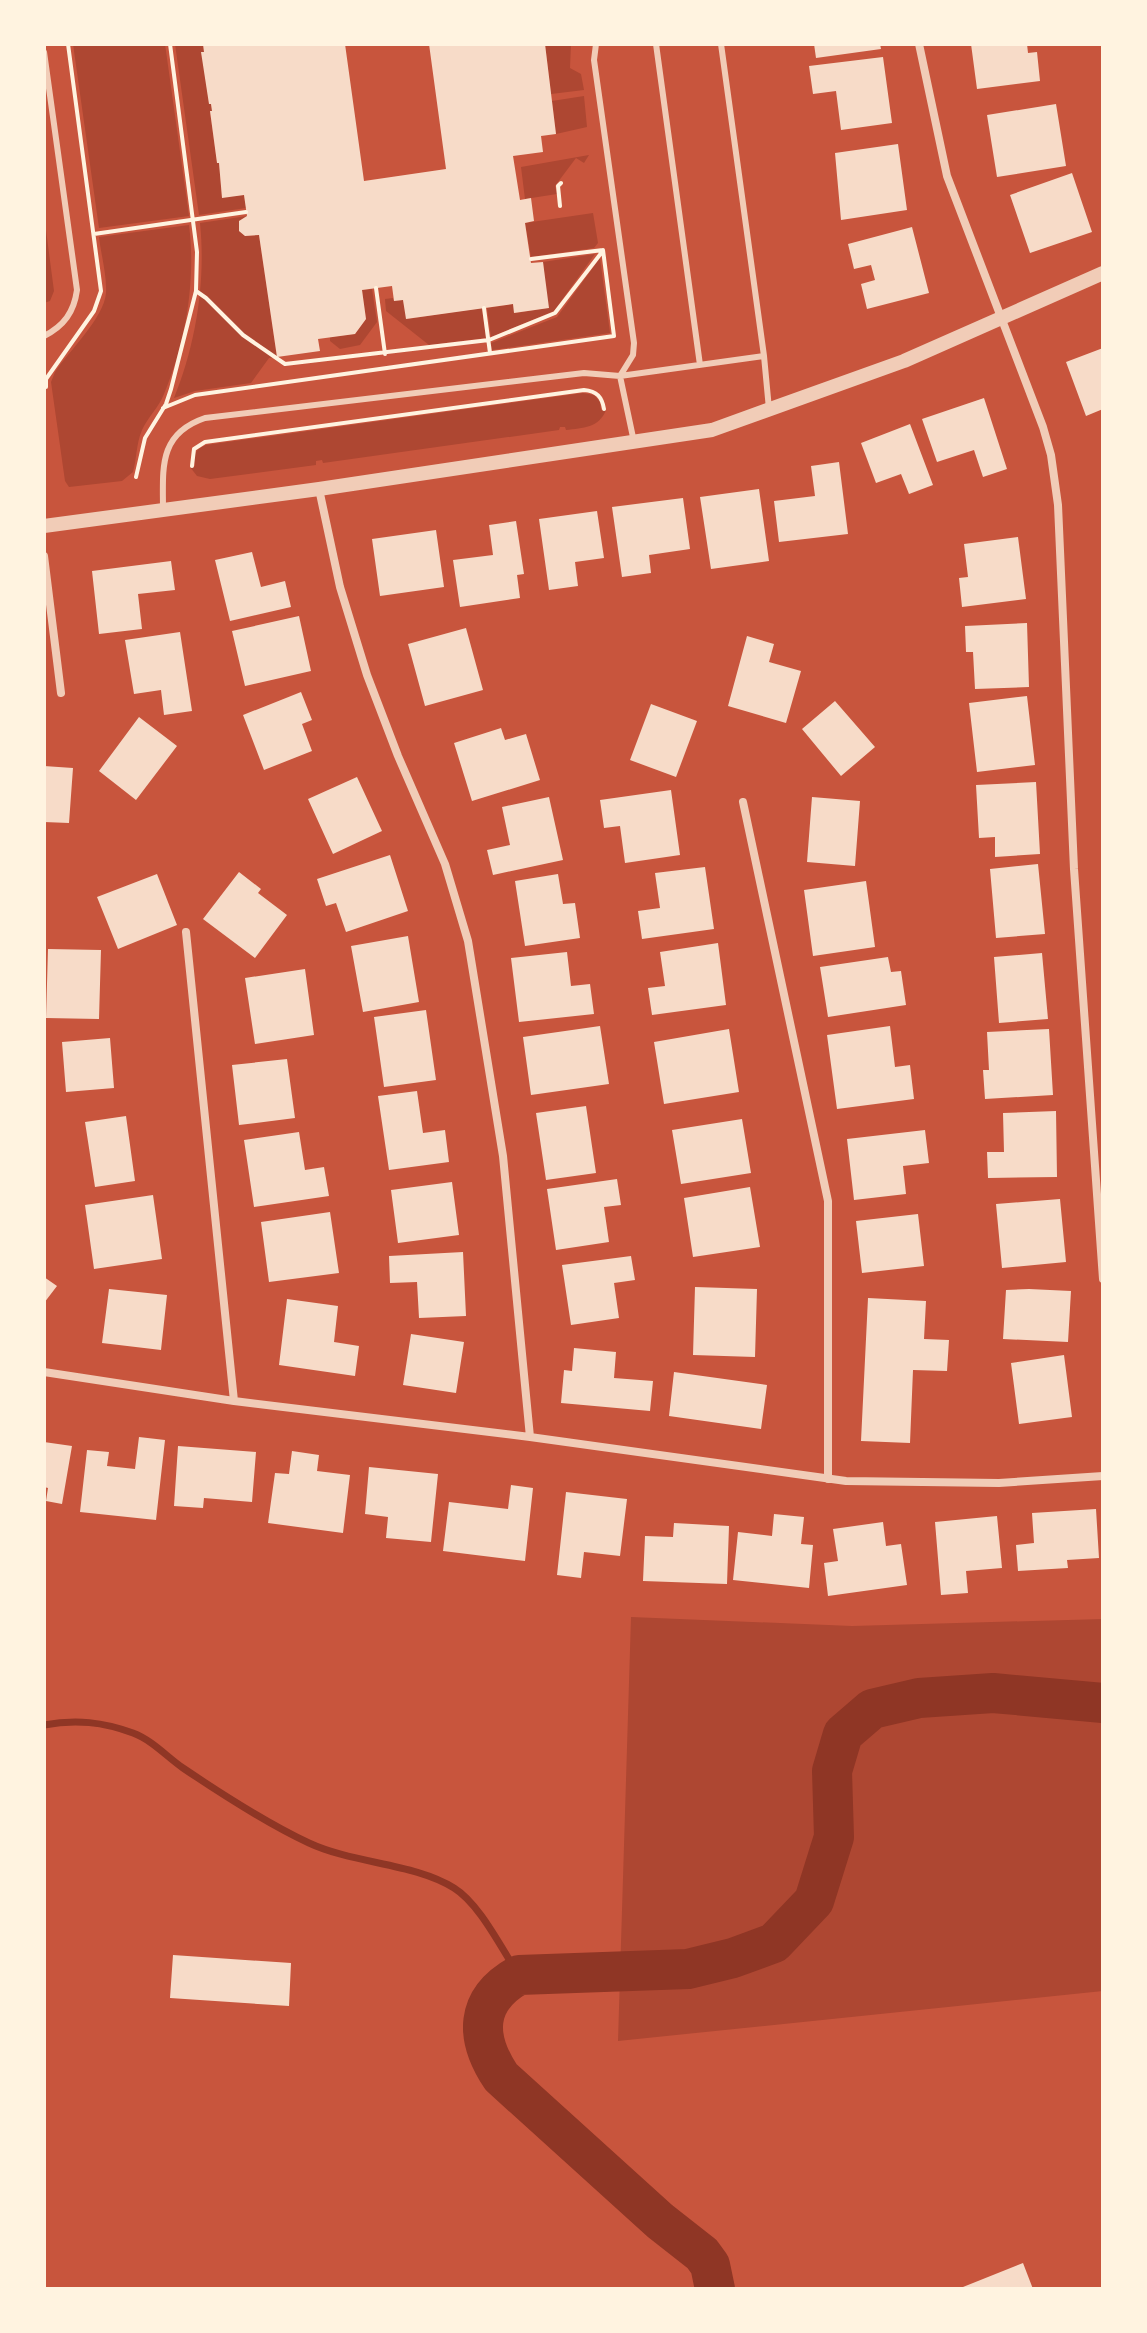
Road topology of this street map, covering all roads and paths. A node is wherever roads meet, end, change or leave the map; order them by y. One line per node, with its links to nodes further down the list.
1 (170, 44): 10 (path)
2 (596, 44): 27 (lane)
3 (656, 44): 26 (lane)
4 (721, 44): 24 (lane)
5 (919, 44): 18 (street)
6 (44, 52): 19 (lane)
7 (561, 183): 8 (path)
8 (560, 206)
9 (246, 212): 10 (path)
10 (195, 219): 11 (path); 16 (path)
11 (94, 234)
12 (603, 250): 13 (path); 20 (path); 22 (path)
13 (531, 259)
14 (1103, 273): 18 (street)
15 (376, 288): 23 (path)
16 (196, 291): 23 (path); 28 (path)
17 (484, 308): 20 (path)
18 (1001, 318): 30 (street); 41 (street)
19 (44, 336)
20 (489, 340): 21 (path); 22 (path)
21 (463, 343): 23 (path); 25 (path)
22 (490, 353): 25 (path)
23 (385, 354)
24 (764, 356): 26 (lane); 30 (lane)
25 (465, 357): 28 (path)
26 (700, 365): 27 (lane)
27 (620, 376): 31 (lane); 35 (lane)
28 (163, 408): 33 (path)
29 (604, 409): 32 (path)
30 (769, 411): 31 (street)
31 (634, 442): 34 (street)
32 (192, 466)
33 (136, 477)
34 (319, 489): 35 (street); 44 (street)
35 (163, 510): 36 (street)
36 (44, 526)
37 (44, 556): 38 (street)
38 (61, 693)
39 (743, 802): 46 (street)
40 (186, 932): 43 (street)
41 (1103, 1279)
42 (44, 1372): 43 (street)
43 (234, 1401): 44 (street)
44 (530, 1437): 46 (street)
45 (1103, 1476): 46 (street)
46 (828, 1479)

